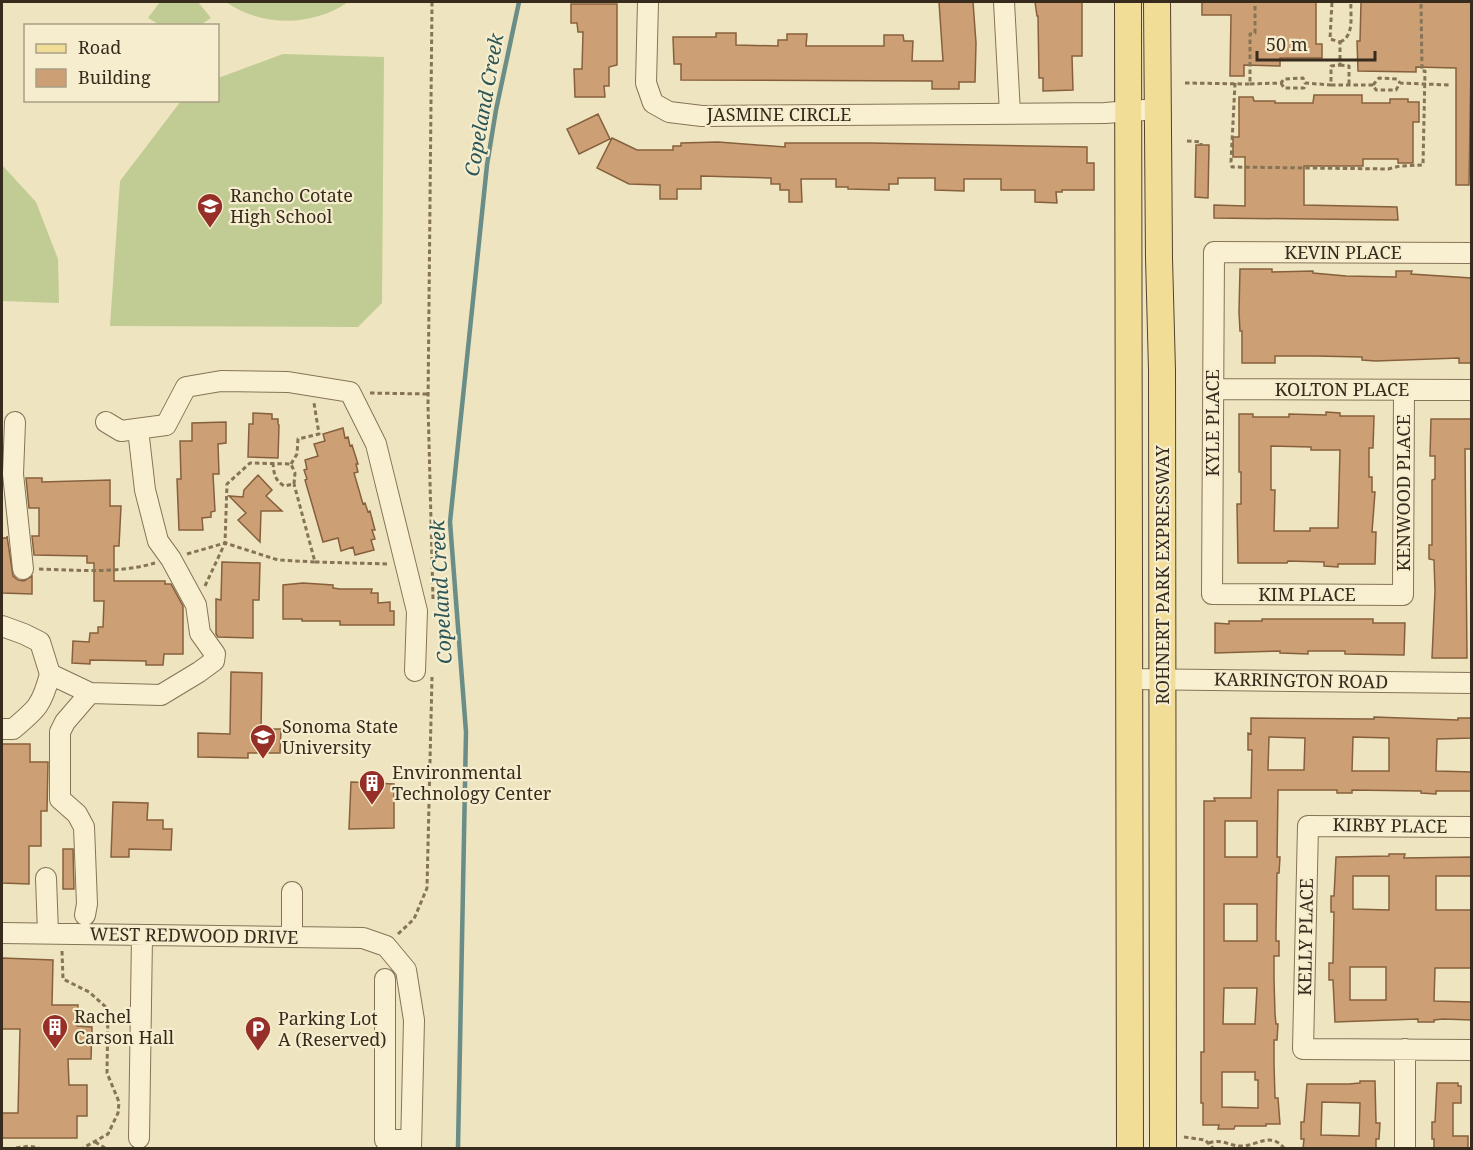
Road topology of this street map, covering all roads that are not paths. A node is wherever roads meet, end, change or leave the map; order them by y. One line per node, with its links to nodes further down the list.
1 (648, 2): 6 (street, JASMINE CIRCLE)
2 (1004, 2): 6 (street)
3 (1128, 2): 5 (main road, ROHNERT PARK EXPRESSWAY)
4 (1157, 2): 22 (main road, ROHNERT PARK EXPRESSWAY)
5 (1137, 111): 6 (street, JASMINE CIRCLE); 21 (main road, ROHNERT PARK EXPRESSWAY)
6 (1010, 113)
7 (1214, 252): 8 (street, KEVIN PLACE); 9 (street, KYLE PLACE)
8 (1472, 254)
9 (1213, 389): 10 (street, KOLTON PLACE); 16 (street, KYLE PLACE)
10 (1404, 390): 11 (street, KOLTON PLACE); 17 (street, KENWOOD PLACE)
11 (1472, 390)
12 (15, 422): 15 (street)
13 (106, 422): 14 (street)
14 (138, 429): 20 (street); 24 (street)
15 (23, 568)
16 (1212, 594): 17 (street, KIM PLACE)
17 (1403, 595)
18 (2, 626): 19 (street)
19 (50, 674): 24 (street); 25 (street)
20 (424, 674)
21 (1130, 679): 22 (street, KARRINGTON ROAD); 41 (main road, ROHNERT PARK EXPRESSWAY)
22 (1163, 679): 23 (street, KARRINGTON ROAD); 39 (main road, ROHNERT PARK EXPRESSWAY)
23 (1472, 683)
24 (90, 693): 30 (street)
25 (2, 729)
26 (1308, 826): 27 (street, KIRBY PLACE); 36 (street, KELLY PLACE)
27 (1472, 827)
28 (46, 878): 32 (street)
29 (292, 892): 34 (street)
30 (85, 915)
31 (2, 933): 32 (street, WEST REDWOOD DRIVE)
32 (48, 933): 33 (street, WEST REDWOOD DRIVE)
33 (142, 936): 34 (street, WEST REDWOOD DRIVE); 38 (street)
34 (292, 937): 40 (street, WEST REDWOOD DRIVE)
35 (385, 979): 40 (street)
36 (1405, 1049): 37 (street); 42 (street)
37 (1472, 1050)
38 (139, 1138)
39 (1174, 1143)
40 (411, 1144)
41 (1130, 1149)
42 (1405, 1149)

